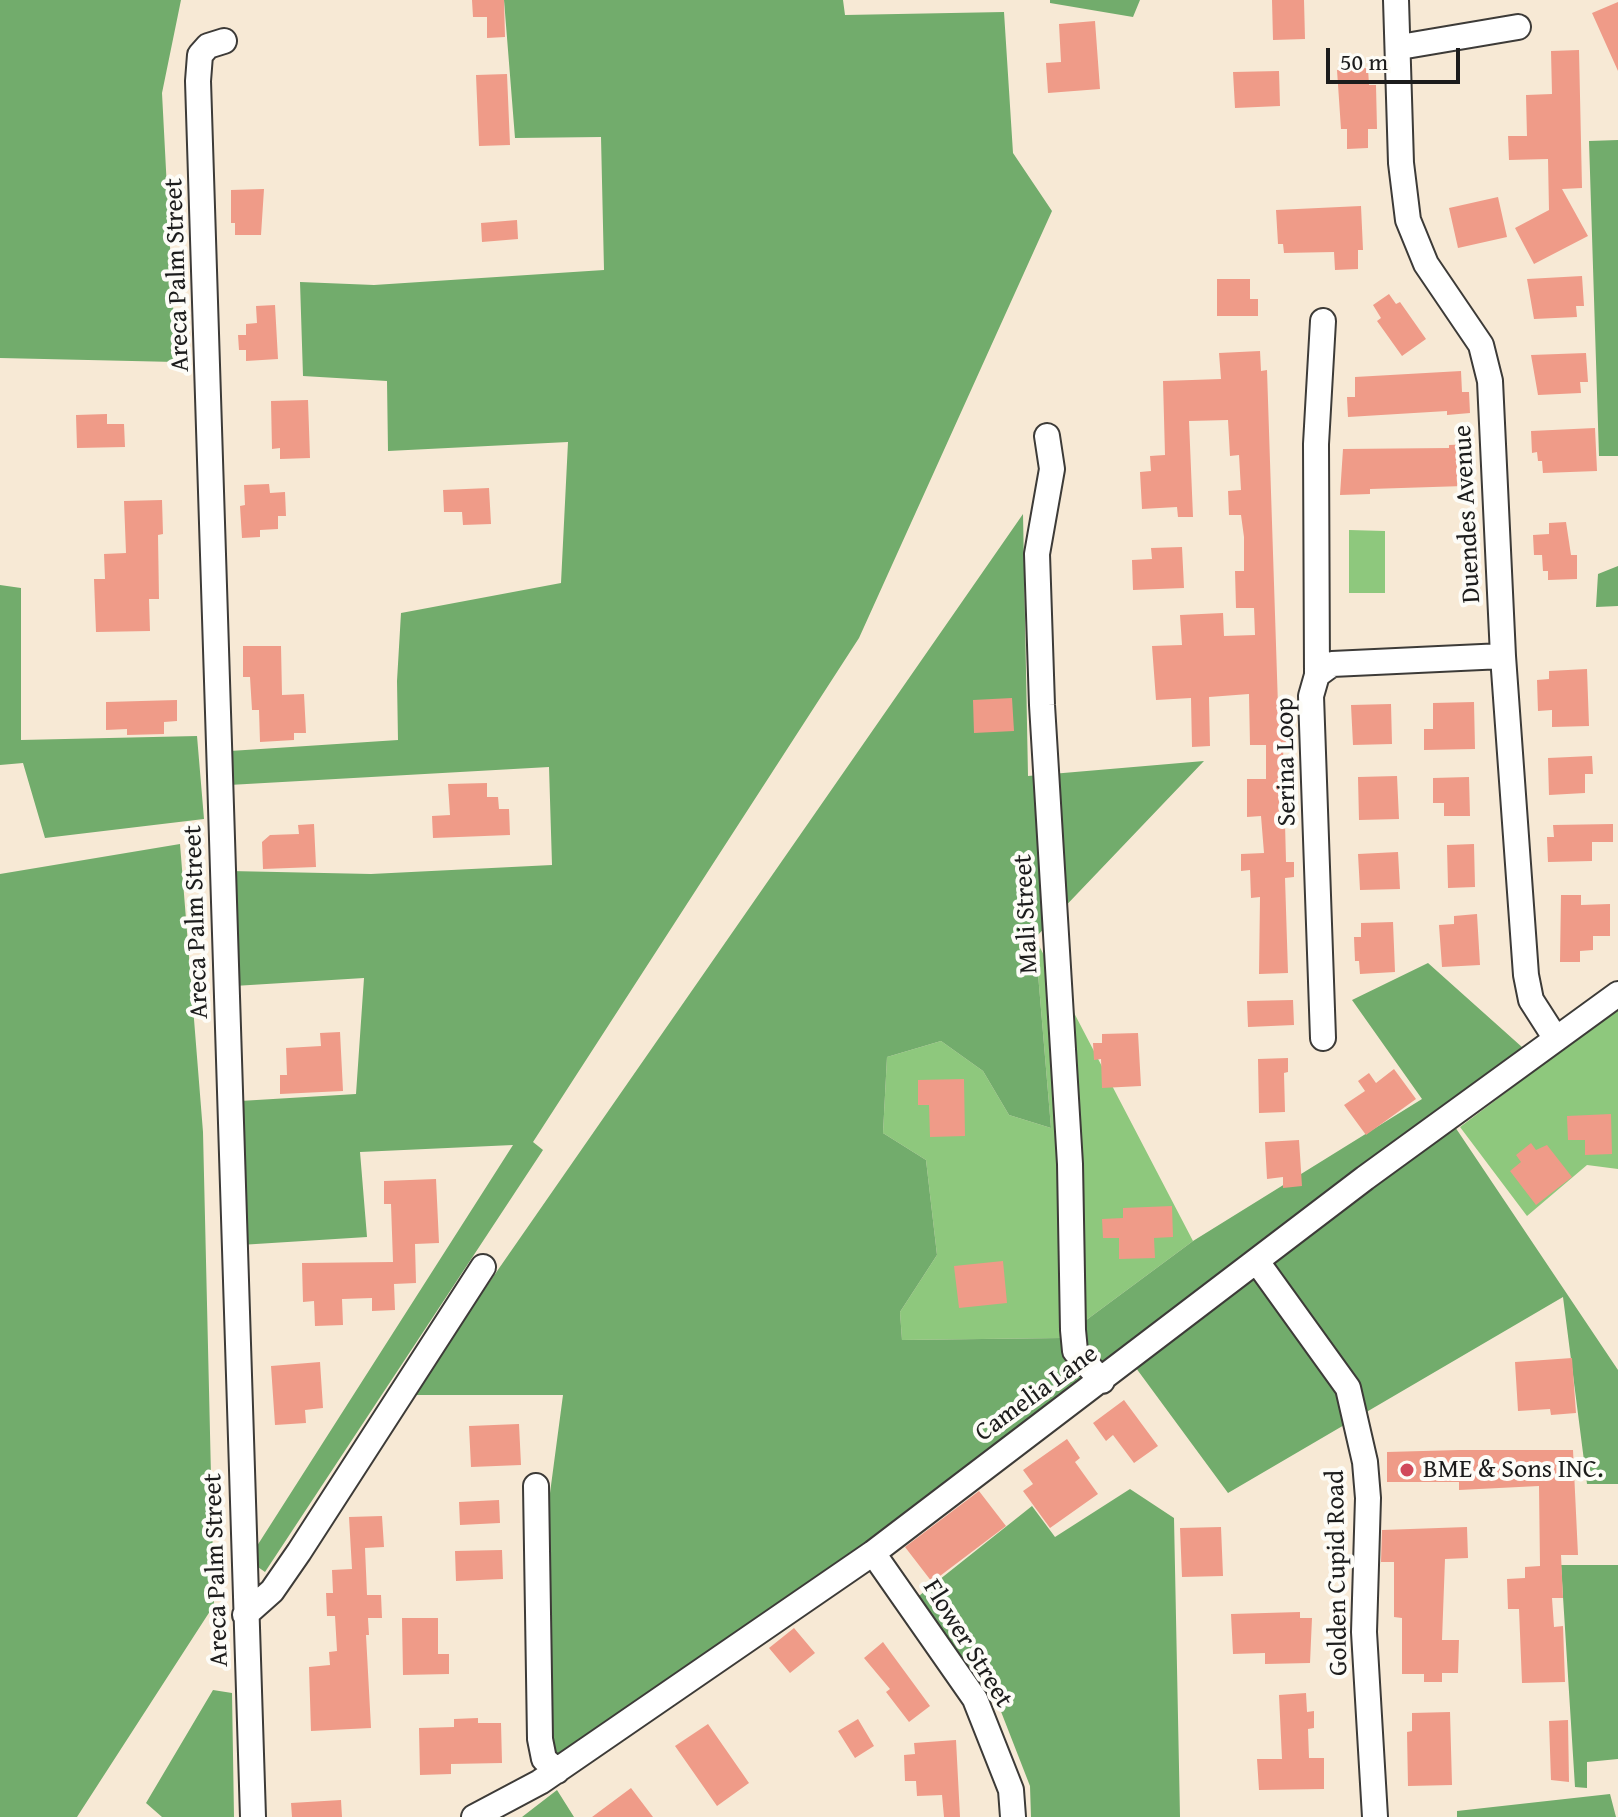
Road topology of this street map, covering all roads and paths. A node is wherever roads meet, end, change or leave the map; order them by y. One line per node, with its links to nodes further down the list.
1 (1396, 0): 4 (street, Duendes Avenue)
2 (1518, 27): 4 (street)
3 (224, 41): 17 (street, Areca Palm Street)
4 (1400, 47): 7 (street, Duendes Avenue)
5 (1323, 321): 8 (street)
6 (1047, 436): 14 (street, Mali Street)
7 (1503, 656): 8 (street, Serina Loop); 11 (street, Duendes Avenue)
8 (1317, 675): 10 (street, Serina Loop)
9 (1618, 994): 11 (street, Camelia Lane)
10 (1323, 1038)
11 (1556, 1039): 12 (street, Camelia Lane)
12 (1258, 1263): 14 (street, Camelia Lane); 22 (street, Golden Cupid Road)
13 (483, 1267): 17 (street)
14 (1102, 1381): 16 (street, Camelia Lane)
15 (536, 1486): 18 (street)
16 (873, 1553): 18 (street, Camelia Lane); 21 (street, Flower Street)
17 (245, 1615): 19 (street, Areca Palm Street)
18 (557, 1771): 20 (street, Camelia Lane)
19 (253, 1817)
20 (474, 1817)
21 (1013, 1817)
22 (1375, 1817)

